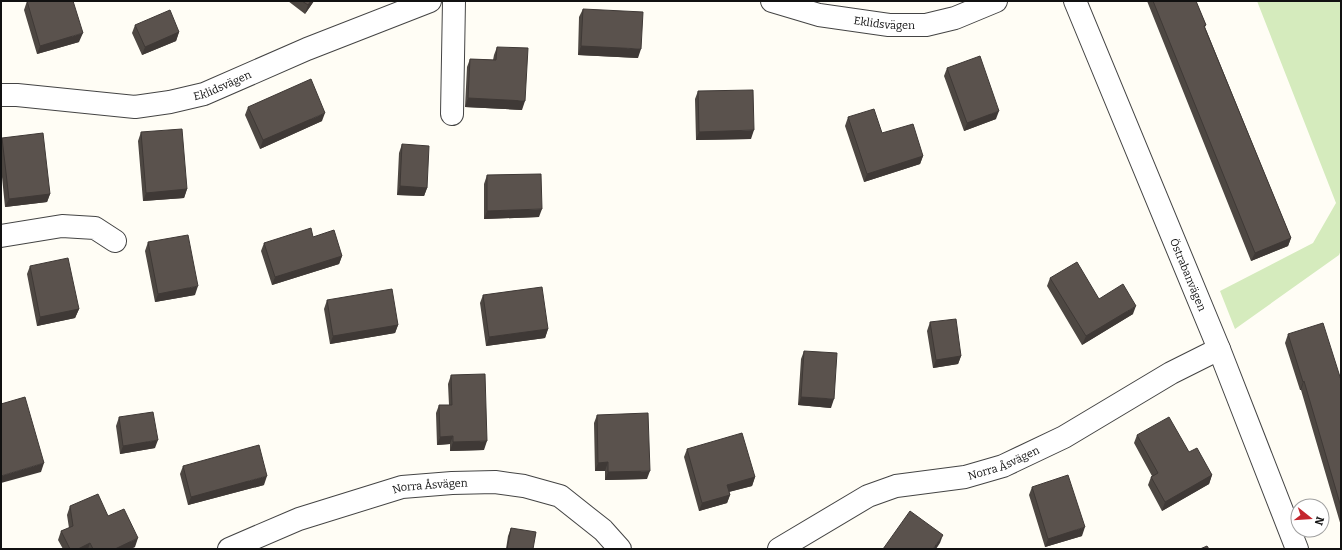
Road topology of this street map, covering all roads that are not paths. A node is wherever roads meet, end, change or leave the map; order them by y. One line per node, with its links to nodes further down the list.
1 (430, 1): 6 (street, Eklidsvägen)
2 (454, 1): 7 (street)
3 (772, 1): 4 (street, Eklidsvägen)
4 (996, 1)
5 (1075, 1): 10 (street, Östrabanvägen)
6 (1, 95)
7 (452, 114)
8 (1, 236): 9 (street)
9 (115, 241)
10 (1219, 349): 13 (street, Norra Åsvägen); 14 (street, Östrabanvägen)
11 (229, 549): 12 (street, Norra Åsvägen)
12 (620, 549)
13 (779, 549)
14 (1297, 549)

